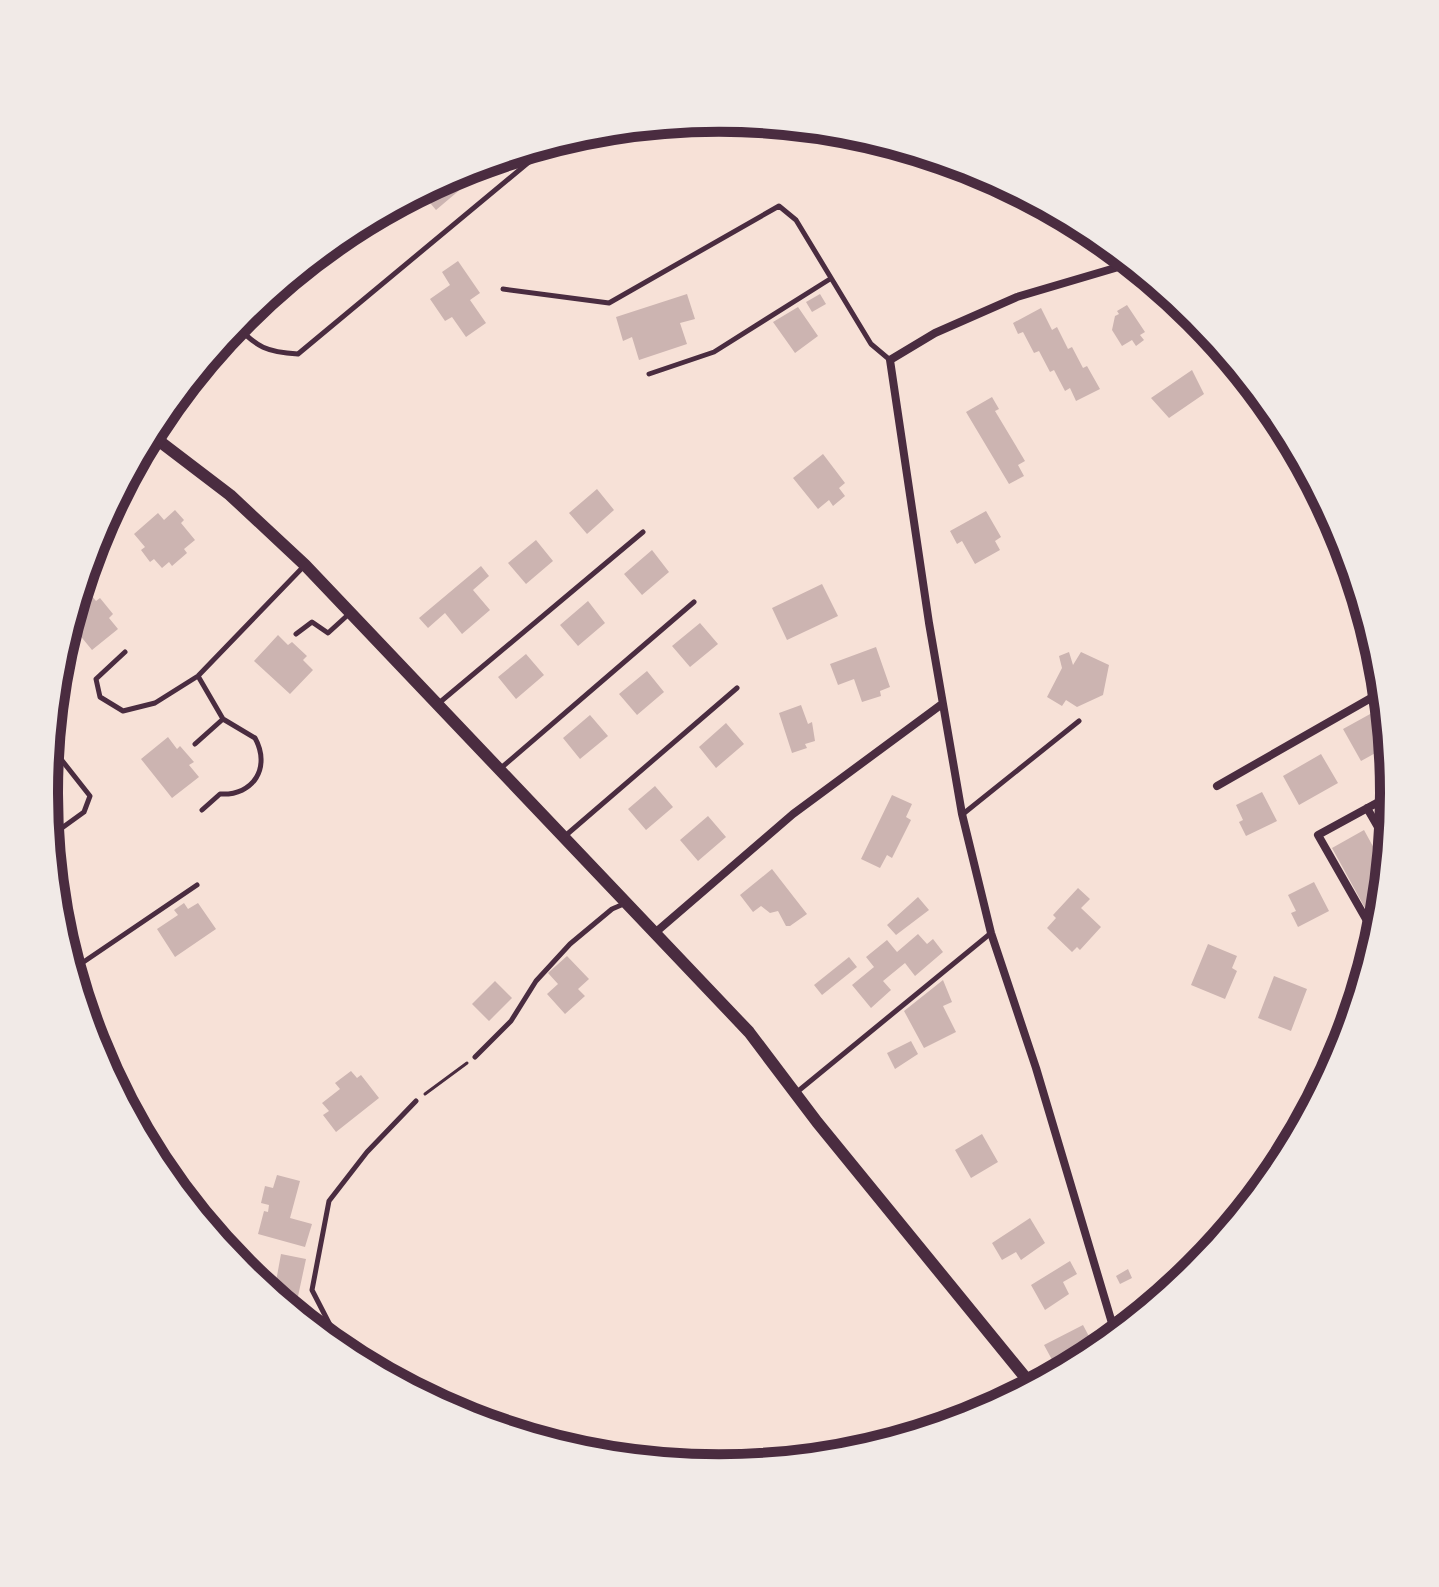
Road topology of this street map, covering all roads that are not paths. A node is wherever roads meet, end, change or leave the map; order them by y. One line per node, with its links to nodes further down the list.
1 (532, 160): 5 (lane)
2 (1119, 267): 6 (street)
3 (830, 279): 4 (lane); 6 (lane); 7 (lane)
4 (503, 289)
5 (245, 333)
6 (890, 360): 19 (street)
7 (649, 374)
8 (160, 441): 10 (street)
9 (643, 532): 18 (lane)
10 (305, 565): 12 (street); 15 (lane)
11 (694, 602): 24 (lane)
12 (351, 612): 13 (lane); 18 (street)
13 (296, 634)
14 (125, 652): 15 (lane)
15 (198, 676): 20 (lane)
16 (737, 688): 32 (lane)
17 (1373, 697): 25 (street)
18 (438, 704): 24 (street)
19 (942, 704): 29 (street); 36 (street)
20 (223, 719): 22 (lane); 28 (lane)
21 (1079, 721): 29 (lane)
22 (195, 744)
23 (59, 756): 30 (lane)
24 (500, 769): 32 (street)
25 (1217, 786)
26 (1381, 801): 27 (street)
27 (1367, 808): 31 (street); 35 (street)
28 (202, 810)
29 (962, 814): 37 (street)
30 (59, 830)
31 (1380, 831)
32 (565, 836): 34 (street)
33 (197, 885): 38 (lane)
34 (628, 902): 36 (street); 39 (lane)
35 (1368, 923)
36 (656, 932): 40 (street)
37 (991, 933): 40 (lane); 43 (street)
38 (80, 960)
39 (475, 1057)
40 (795, 1094): 45 (street)
41 (416, 1101): 44 (lane)
42 (1132, 1310): 43 (street)
43 (1112, 1323)
44 (332, 1329)
45 (1027, 1379)

